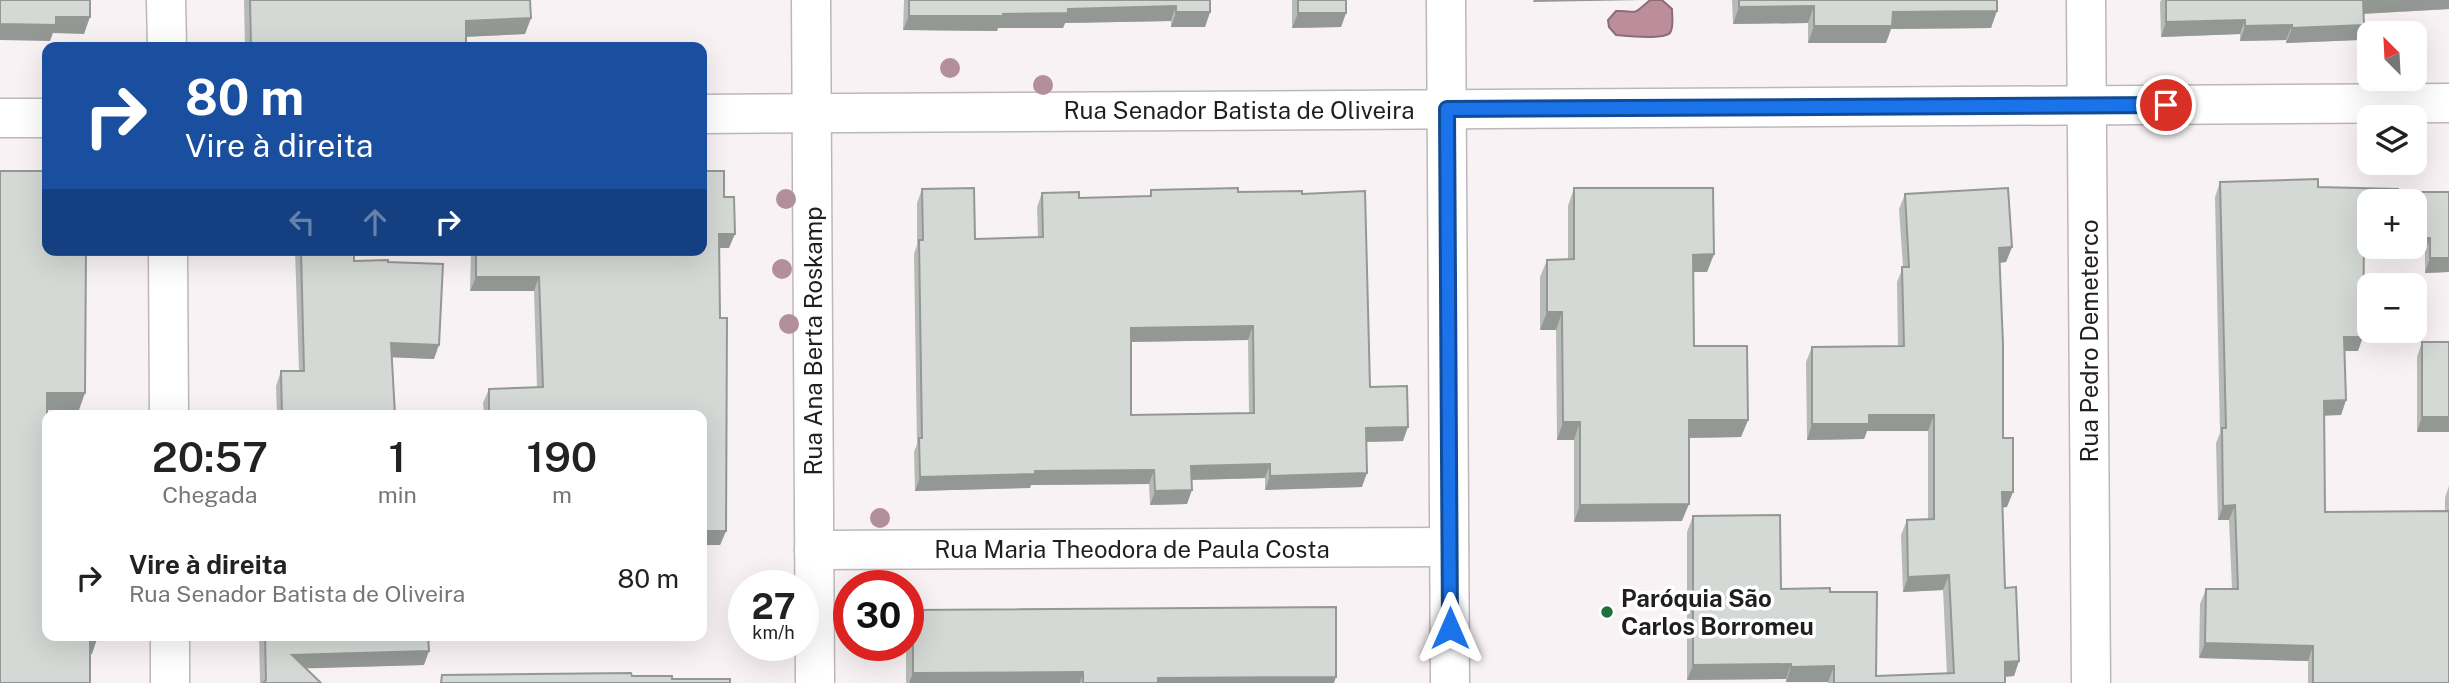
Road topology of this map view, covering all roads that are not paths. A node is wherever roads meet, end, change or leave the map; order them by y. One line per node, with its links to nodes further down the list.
1 (166, 0): 5 (street)
2 (811, 0): 9 (street, Rua Ana Berta Roskamp)
3 (1446, 0): 8 (street)
4 (2086, 0): 7 (street, Rua Pedro Demeterco)
5 (167, 42)
6 (2449, 103): 7 (street, Rua Senador Batista de Oliveira)
7 (2087, 106): 8 (street, Rua Senador Batista de Oliveira); 21 (street, Rua Pedro Demeterco)
8 (1447, 109): 9 (street, Rua Senador Batista de Oliveira); 15 (street)
9 (812, 113): 10 (street, Rua Senador Batista de Oliveira); 16 (street, Rua Ana Berta Roskamp)
10 (707, 114)
11 (0, 118): 12 (street)
12 (42, 118)
13 (168, 256): 14 (street)
14 (169, 410)
15 (1449, 547): 16 (street, Rua Maria Theodora de Paula Costa); 20 (street)
16 (814, 550): 19 (street, Rua Ana Berta Roskamp)
17 (170, 641): 18 (street)
18 (170, 683)
19 (815, 683)
20 (1450, 683)
21 (2091, 683)

